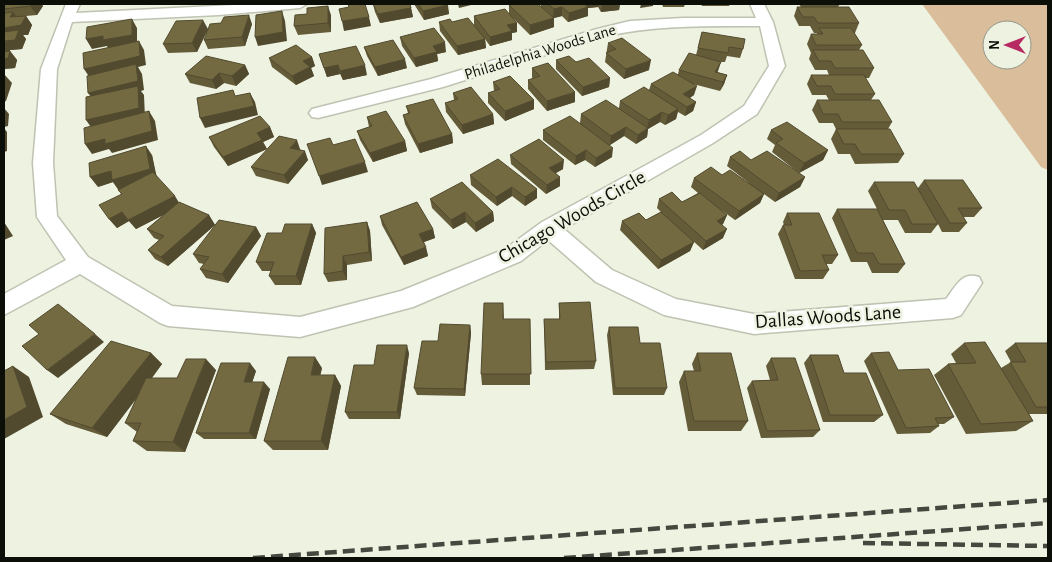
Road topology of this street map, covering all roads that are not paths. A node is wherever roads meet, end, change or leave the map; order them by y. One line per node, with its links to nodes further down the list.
1 (300, 4): 3 (street)
2 (757, 4): 4 (street, Chicago Woods Circle)
3 (69, 11): 7 (street, Chicago Woods Circle)
4 (766, 22): 5 (street, Philadelphia Woods Lane); 6 (street, Chicago Woods Circle)
5 (318, 113)
6 (549, 228): 7 (street, Chicago Woods Circle); 8 (street, Dallas Woods Lane)
7 (80, 263): 9 (street)
8 (971, 283)
9 (4, 305)

